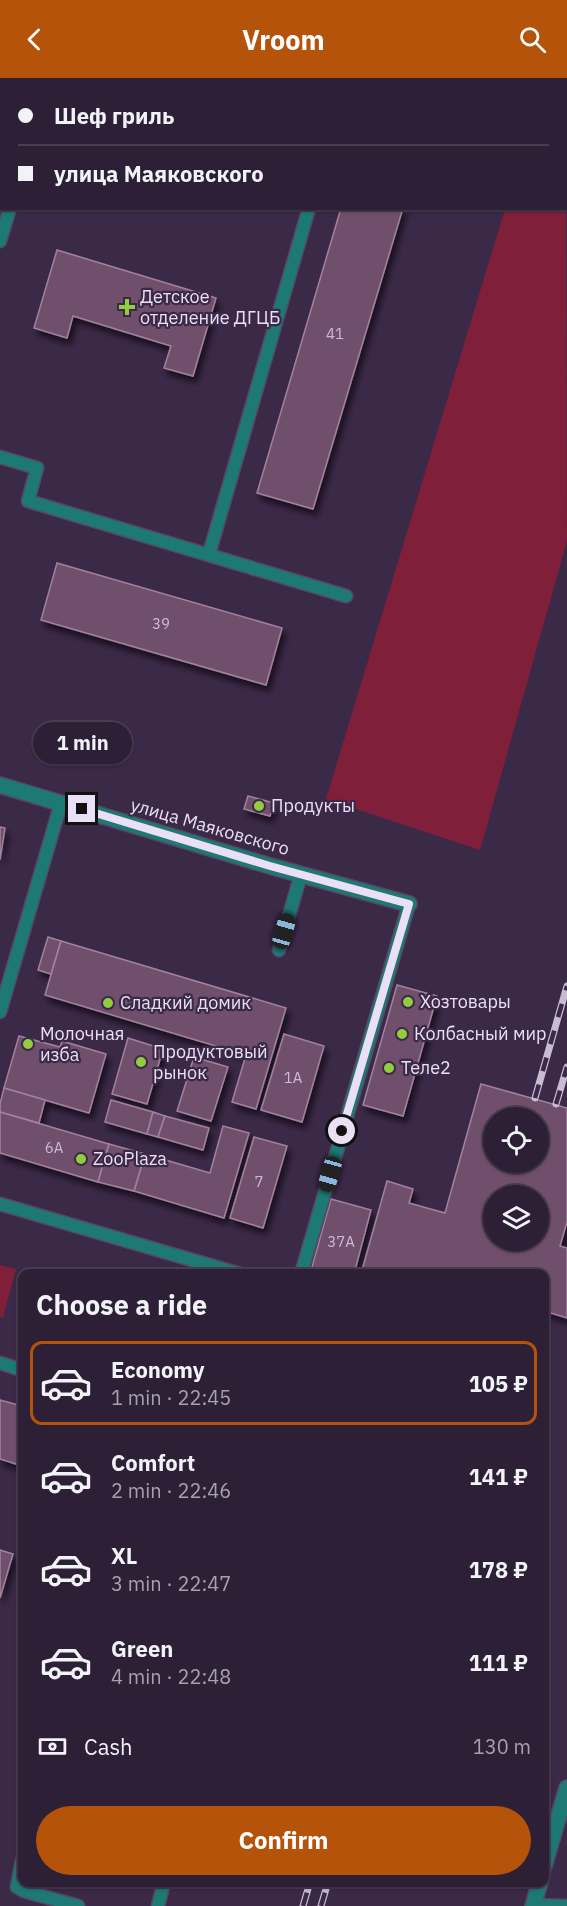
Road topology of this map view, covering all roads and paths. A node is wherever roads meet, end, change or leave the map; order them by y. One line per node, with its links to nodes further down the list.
1 (9, 210): 3 (lane)
2 (308, 210): 5 (lane)
3 (0, 241)
4 (0, 457): 5 (lane)
5 (208, 554): 6 (lane)
6 (346, 596)
7 (0, 786): 8 (street, улица Маяковского)
8 (61, 803): 9 (street, улица Маяковского); 12 (lane)
9 (301, 874): 10 (street, улица Маяковского); 11 (lane)
10 (409, 904): 15 (lane)
11 (279, 950)
12 (0, 1012)
13 (0, 1204): 14 (lane)
14 (223, 1269)
15 (302, 1269)
16 (0, 1364): 17 (lane)
17 (18, 1369)
18 (567, 1788): 19 (street)
19 (549, 1849)
20 (18, 1882): 23 (lane)
21 (164, 1887): 24 (lane)
22 (539, 1887): 25 (street)
23 (78, 1906)
24 (158, 1906)
25 (533, 1906): 26 (lane)
26 (567, 1906)

